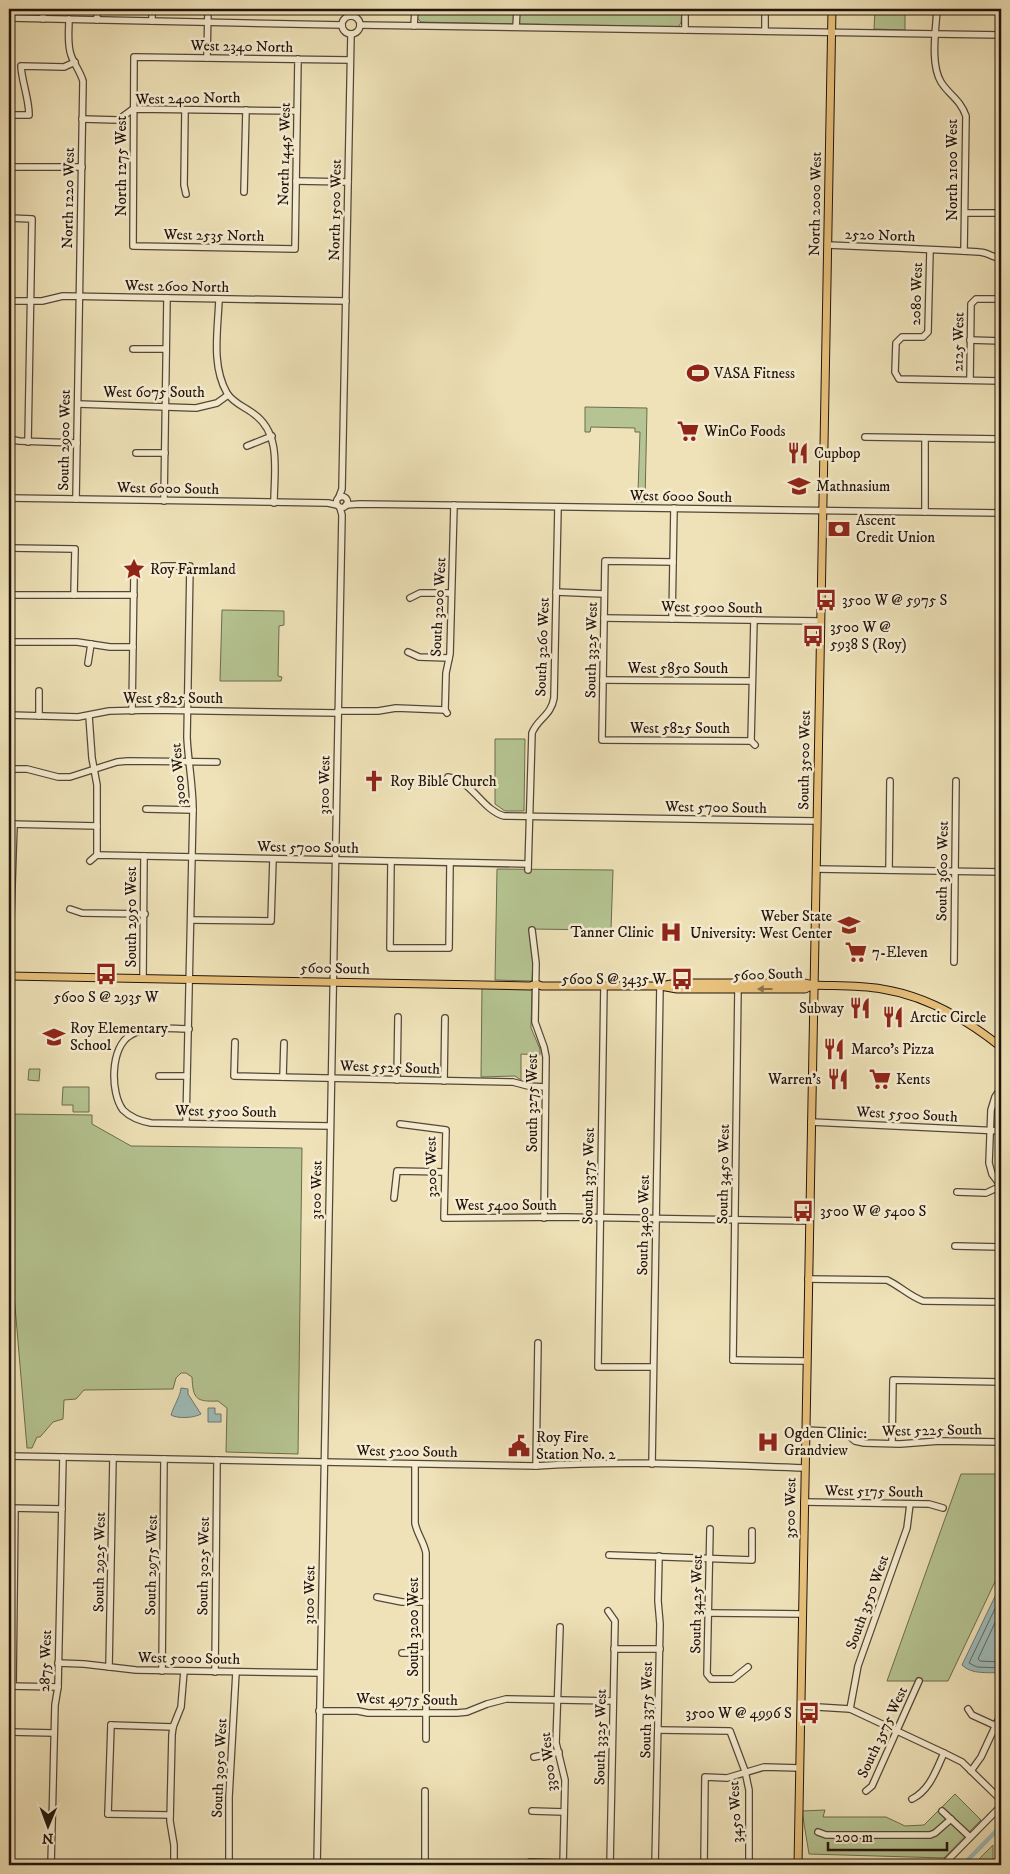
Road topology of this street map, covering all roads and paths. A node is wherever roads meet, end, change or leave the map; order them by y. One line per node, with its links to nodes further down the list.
1 (44, 9): 14 (street)
2 (97, 9): 16 (street)
3 (152, 9): 17 (street)
4 (208, 9): 18 (street)
5 (351, 9): 12 (street)
6 (415, 9): 21 (street)
7 (517, 9): 22 (street)
8 (685, 9): 23 (street)
9 (765, 9): 24 (street)
10 (832, 9): 25 (main road, North 2000 West)
11 (937, 9): 27 (street, North 2100 West)
12 (351, 16): 19 (street); 20 (street)
13 (9, 18): 14 (street)
14 (43, 19): 15 (street)
15 (69, 19): 16 (street); 33 (street, North 1220 West)
16 (97, 20): 17 (street)
17 (152, 21): 18 (street)
18 (208, 22): 19 (street); 30 (street)
19 (342, 25): 26 (street)
20 (360, 25): 21 (street); 26 (street)
21 (414, 26): 22 (street)
22 (516, 27): 23 (street)
23 (685, 30): 24 (street)
24 (765, 31): 25 (street)
25 (831, 32): 27 (street); 50 (main road, North 2000 West)
26 (351, 34): 32 (street, North 1500 West)
27 (936, 34): 28 (street); 46 (street, North 2100 West)
28 (1001, 35)
29 (134, 57): 30 (street, West 2340 North); 34 (street, North 1275 West)
30 (207, 58): 31 (street, West 2340 North)
31 (298, 60): 32 (street, West 2340 North); 37 (street, North 1445 West)
32 (350, 60): 43 (street, North 1500 West)
33 (75, 62): 38 (street); 39 (street, North 1220 West)
34 (133, 109): 35 (street, West 2400 North); 39 (street, West 2400 North); 49 (street, North 1275 West)
35 (185, 110): 36 (street, West 2400 North); 45 (street)
36 (246, 110): 37 (street, West 2400 North); 44 (street)
37 (297, 111): 42 (street, North 1445 West)
38 (9, 115)
39 (82, 119): 41 (street, North 1220 West)
40 (9, 167): 41 (street)
41 (82, 167): 55 (street, North 1220 West)
42 (296, 180): 43 (street); 51 (street, North 1445 West)
43 (348, 182): 61 (street, North 1500 West)
44 (244, 192)
45 (186, 194)
46 (965, 213): 47 (street); 53 (street, North 2100 West)
47 (1001, 213)
48 (9, 218): 60 (street)
49 (133, 246): 51 (street, West 2535 North)
50 (828, 246): 52 (street, 2520 North); 70 (main road, North 2000 West)
51 (295, 249)
52 (930, 251): 53 (street, 2520 North); 66 (street, 2080 West)
53 (964, 252): 54 (street, 2520 North)
54 (1001, 258)
55 (78, 297): 56 (street, West 2600 North); 60 (street, West 2600 North); 67 (street, North 1220 West)
56 (167, 298): 57 (street, West 2600 North); 65 (street)
57 (219, 299): 61 (street, West 2600 North); 69 (street)
58 (1001, 300): 62 (street, 2125 West)
59 (9, 301): 60 (street, West 2600 North)
60 (31, 301): 78 (street)
61 (346, 301): 87 (street, North 1500 West)
62 (970, 340): 63 (street); 66 (street, 2125 West)
63 (1001, 341)
64 (133, 349): 65 (street)
65 (166, 349): 72 (street)
66 (970, 380): 68 (street)
67 (77, 381): 71 (street, South 2900 West)
68 (1001, 381)
69 (228, 395): 72 (street, West 6075 South); 73 (street)
70 (825, 399): 91 (main road, South 3500 West)
71 (78, 404): 72 (street, West 6075 South); 79 (street, South 2900 West)
72 (166, 407): 82 (street)
73 (272, 436): 80 (street); 86 (street)
74 (865, 437): 75 (street)
75 (925, 438): 77 (street); 92 (street)
76 (9, 439): 78 (street)
77 (1001, 439)
78 (28, 442): 79 (street)
79 (77, 443): 84 (street, South 2900 West)
80 (247, 446)
81 (136, 453): 82 (street)
82 (165, 453): 85 (street)
83 (9, 498): 84 (street, West 6000 South)
84 (76, 499): 85 (street, West 6000 South)
85 (164, 501): 86 (street, West 6000 South)
86 (274, 503): 87 (street, West 6000 South)
87 (342, 503): 88 (street, West 6000 South); 121 (street, 3100 West)
88 (454, 505): 89 (street, West 6000 South); 99 (street, South 3200 West)
89 (558, 507): 90 (street, West 6000 South); 98 (street, South 3260 West)
90 (674, 508): 91 (street, West 6000 South); 95 (street)
91 (823, 510): 92 (street, West 6000 South); 108 (main road, South 3500 West)
92 (925, 512): 93 (street, West 6000 South)
93 (1001, 514)
94 (9, 548): 102 (street)
95 (673, 562): 100 (street, South 3325 West); 106 (street)
96 (163, 566): 118 (street, 3000 West)
97 (134, 573): 103 (street)
98 (556, 592): 100 (street); 135 (street, South 3260 West)
99 (451, 593): 104 (street); 113 (street, South 3200 West)
100 (604, 594): 105 (street, South 3325 West)
101 (9, 595): 102 (street)
102 (74, 595): 103 (street)
103 (134, 596): 111 (street)
104 (410, 598)
105 (604, 618): 106 (street, West 5900 South); 115 (street, South 3325 West)
106 (672, 619): 107 (street, West 5900 South)
107 (754, 620): 108 (street, West 5900 South); 116 (street)
108 (820, 621): 136 (main road, South 3500 West)
109 (9, 642): 110 (street)
110 (91, 644): 111 (street); 114 (street)
111 (133, 647): 119 (street)
112 (408, 652): 113 (street)
113 (449, 658): 120 (street, South 3200 West)
114 (88, 663)
115 (603, 680): 116 (street, West 5850 South); 125 (street, South 3325 West)
116 (752, 681): 125 (street, West 5825 South)
117 (39, 691): 123 (street)
118 (187, 710): 119 (street, West 5825 South); 121 (street, West 5825 South); 126 (street, 3000 West)
119 (132, 711): 124 (street, West 5825 South)
120 (446, 711): 121 (street, West 5825 South)
121 (338, 712): 143 (street, 3100 West)
122 (9, 715): 123 (street, West 5825 South)
123 (39, 716): 124 (street, West 5825 South)
124 (89, 716): 129 (street)
125 (602, 740)
126 (188, 762): 127 (street); 129 (street); 134 (street, 3000 West)
127 (217, 762)
128 (9, 769): 129 (street)
129 (94, 770): 138 (street)
130 (448, 777): 135 (street, West 5700 South)
131 (890, 781): 149 (street)
132 (956, 781): 150 (street, South 3600 West)
133 (146, 809): 134 (street)
134 (193, 810): 141 (street, 3000 West)
135 (529, 816): 136 (street, West 5700 South); 147 (street, South 3260 West)
136 (816, 821): 148 (main road, South 3500 West)
137 (11, 824): 138 (street); 157 (street)
138 (97, 826): 139 (street)
139 (97, 855): 140 (street, West 5700 South); 144 (street)
140 (144, 856): 141 (street, West 5700 South); 153 (street, South 2950 West)
141 (192, 857): 142 (street, West 5700 South); 154 (street, 3000 West)
142 (273, 859): 143 (street, West 5700 South); 154 (street)
143 (335, 860): 145 (street, West 5700 South); 160 (street, 3100 West)
144 (90, 861)
145 (391, 862): 146 (street, West 5700 South); 146 (street)
146 (450, 863): 147 (street, West 5700 South)
147 (528, 867)
148 (816, 869): 149 (street); 163 (main road, South 3500 West)
149 (889, 870): 150 (street)
150 (955, 871): 151 (street); 156 (street, South 3600 West)
151 (1001, 872)
152 (70, 909): 153 (street)
153 (145, 914): 158 (street, South 2950 West)
154 (191, 920): 159 (street, 3000 West)
155 (532, 930): 161 (street, South 3275 West)
156 (954, 962)
157 (9, 976): 158 (main road, 5600 South)
158 (143, 978): 159 (main road, 5600 South)
159 (190, 979): 160 (main road, 5600 South); 168 (street, 3000 West)
160 (333, 981): 161 (main road, 5600 South); 175 (street, 3100 West)
161 (536, 984): 162 (main road, 5600 South); 178 (street, South 3275 West)
162 (604, 985): 164 (main road, 5600 South); 190 (street, South 3375 West)
163 (814, 985): 164 (main road, 5600 South); 165 (main road, 5600 South, one-way to 165); 171 (main road); 180 (main road, South 3500 West)
164 (660, 986): 165 (main road, 5600 South); 193 (street, South 3400 West)
165 (738, 988): 194 (street, South 3450 West)
166 (398, 1017): 176 (street)
167 (445, 1018): 177 (street)
168 (188, 1029): 173 (street, 3000 West); 181 (street, West 5500 South)
169 (235, 1042): 174 (street, West 5525 South)
170 (284, 1043): 174 (street)
171 (1001, 1047)
172 (159, 1076): 173 (street)
173 (188, 1076): 181 (street, 3000 West)
174 (284, 1077): 175 (street, West 5525 South)
175 (331, 1077): 176 (street, West 5525 South); 183 (street, 3100 West)
176 (397, 1080): 177 (street, West 5525 South)
177 (444, 1081): 178 (street, West 5525 South)
178 (544, 1087): 192 (street, South 3275 West)
179 (1001, 1088): 184 (street)
180 (811, 1122): 184 (street, West 5500 South); 195 (main road, 3500 West)
181 (186, 1123): 183 (street, West 5500 South)
182 (400, 1124): 186 (street, 3200 West)
183 (330, 1126): 212 (street, 3100 West)
184 (991, 1130): 185 (street, West 5500 South); 187 (street)
185 (1001, 1131)
186 (444, 1172): 189 (street); 191 (street, 3200 West)
187 (1001, 1186): 188 (street)
188 (957, 1192)
189 (394, 1198)
190 (600, 1217): 192 (street, West 5400 South); 193 (street, West 5400 South); 202 (street, South 3375 West)
191 (444, 1218): 192 (street, West 5400 South)
192 (544, 1218)
193 (656, 1218): 194 (street, West 5400 South); 202 (street, South 3400 West)
194 (735, 1220): 195 (street, West 5400 South); 201 (street, South 3450 West)
195 (809, 1221): 198 (main road, 3500 West)
196 (955, 1246): 197 (street)
197 (1001, 1247)
198 (808, 1279): 199 (street); 201 (main road, 3500 West)
199 (1001, 1302)
200 (538, 1343): 215 (street)
201 (807, 1361): 204 (main road, 3500 West)
202 (654, 1367): 214 (street, South 3400 West)
203 (1001, 1382): 206 (street)
204 (806, 1430): 206 (street, West 5225 South); 216 (main road, 3500 West)
205 (1001, 1442): 206 (street, West 5225 South)
206 (892, 1443)
207 (9, 1456): 208 (street, West 5200 South)
208 (63, 1457): 209 (street, West 5200 South); 221 (street, 2875 West)
209 (113, 1458): 210 (street, West 5200 South); 238 (street, South 2925 West)
210 (164, 1459): 211 (street, West 5200 South); 240 (street, South 2975 West)
211 (217, 1460): 212 (street, West 5200 South); 242 (street, South 3025 West)
212 (324, 1462): 213 (street, West 5200 South); 244 (street, 3100 West)
213 (415, 1464): 215 (street, West 5200 South); 228 (street, South 3200 West)
214 (652, 1464): 215 (street, West 5200 South); 216 (street, West 5200 South)
215 (536, 1466)
216 (804, 1468): 217 (main road, 3500 West)
217 (804, 1502): 218 (street, West 5175 South); 231 (main road, 3500 West)
218 (910, 1504): 220 (street, West 5175 South); 251 (street, South 3550 West)
219 (12, 1508): 221 (street); 246 (street)
220 (943, 1508)
221 (62, 1510): 237 (street, 2875 West)
222 (710, 1529): 226 (street, South 3425 West)
223 (752, 1531): 226 (street)
224 (609, 1555): 225 (street)
225 (659, 1556): 226 (street); 234 (street, South 3375 West)
226 (710, 1558): 230 (street, South 3425 West)
227 (378, 1597): 228 (street)
228 (426, 1602): 236 (street, South 3200 West)
229 (608, 1611): 233 (street, South 3325 West)
230 (708, 1613): 231 (street); 239 (street, South 3425 West)
231 (802, 1614): 250 (main road, 3500 West)
232 (560, 1627): 248 (street, 3300 West)
233 (614, 1649): 234 (street); 249 (street, South 3325 West)
234 (660, 1649): 258 (street, South 3375 West)
235 (402, 1653): 236 (street)
236 (426, 1653): 254 (street, South 3200 West)
237 (58, 1663): 238 (street, West 5000 South); 247 (street, 2875 West)
238 (109, 1667): 240 (street, West 5000 South)
239 (748, 1667)
240 (162, 1671): 241 (street, West 5000 South)
241 (184, 1671): 242 (street, West 5000 South); 257 (street)
242 (215, 1672): 243 (street, West 5000 South)
243 (236, 1672): 244 (street, West 5000 South); 285 (street, South 3050 West)
244 (320, 1673): 253 (street, 3100 West)
245 (919, 1681): 259 (street, South 3575 West)
246 (11, 1686): 247 (street)
247 (58, 1687): 261 (street, 2875 West)
248 (557, 1700): 249 (street, West 4975 South); 254 (street, West 4975 South); 263 (street, 3300 West)
249 (613, 1701): 288 (street, South 3325 West)
250 (801, 1706): 251 (street); 266 (main road, 3500 West)
251 (850, 1709): 259 (street)
252 (968, 1709): 256 (street)
253 (320, 1710): 254 (street, West 4975 South); 286 (street, 3100 West)
254 (426, 1713): 262 (street, South 3200 West)
255 (1001, 1714): 256 (street)
256 (996, 1726): 268 (street)
257 (173, 1727): 277 (street); 277 (street)
258 (658, 1730): 267 (street, 3450 West); 289 (street, South 3375 West)
259 (897, 1731): 264 (street); 270 (street, South 3575 West)
260 (9, 1732): 261 (street)
261 (54, 1733): 283 (street, 2875 West)
262 (426, 1739)
263 (559, 1752): 265 (street); 276 (street, 3300 West)
264 (944, 1753): 268 (street); 271 (street)
265 (534, 1757)
266 (800, 1768): 267 (street); 292 (main road, 3500 West)
267 (745, 1771): 290 (street); 291 (street, 3450 West)
268 (971, 1771): 272 (street)
269 (425, 1791): 287 (street)
270 (866, 1791)
271 (912, 1799)
272 (1001, 1800)
273 (1001, 1806): 280 (street)
274 (532, 1811): 276 (street)
275 (942, 1811): 278 (street)
276 (564, 1812): 282 (street, 3300 West)
277 (170, 1815): 284 (street)
278 (951, 1818): 279 (street); 280 (street)
279 (818, 1832)
280 (970, 1838): 293 (street)
281 (530, 1862): 282 (street)
282 (563, 1864)
283 (51, 1865)
284 (174, 1865)
285 (229, 1865)
286 (317, 1865)
287 (425, 1865)
288 (610, 1865)
289 (655, 1865)
290 (704, 1865)
291 (749, 1865)
292 (798, 1865)
293 (943, 1865)

